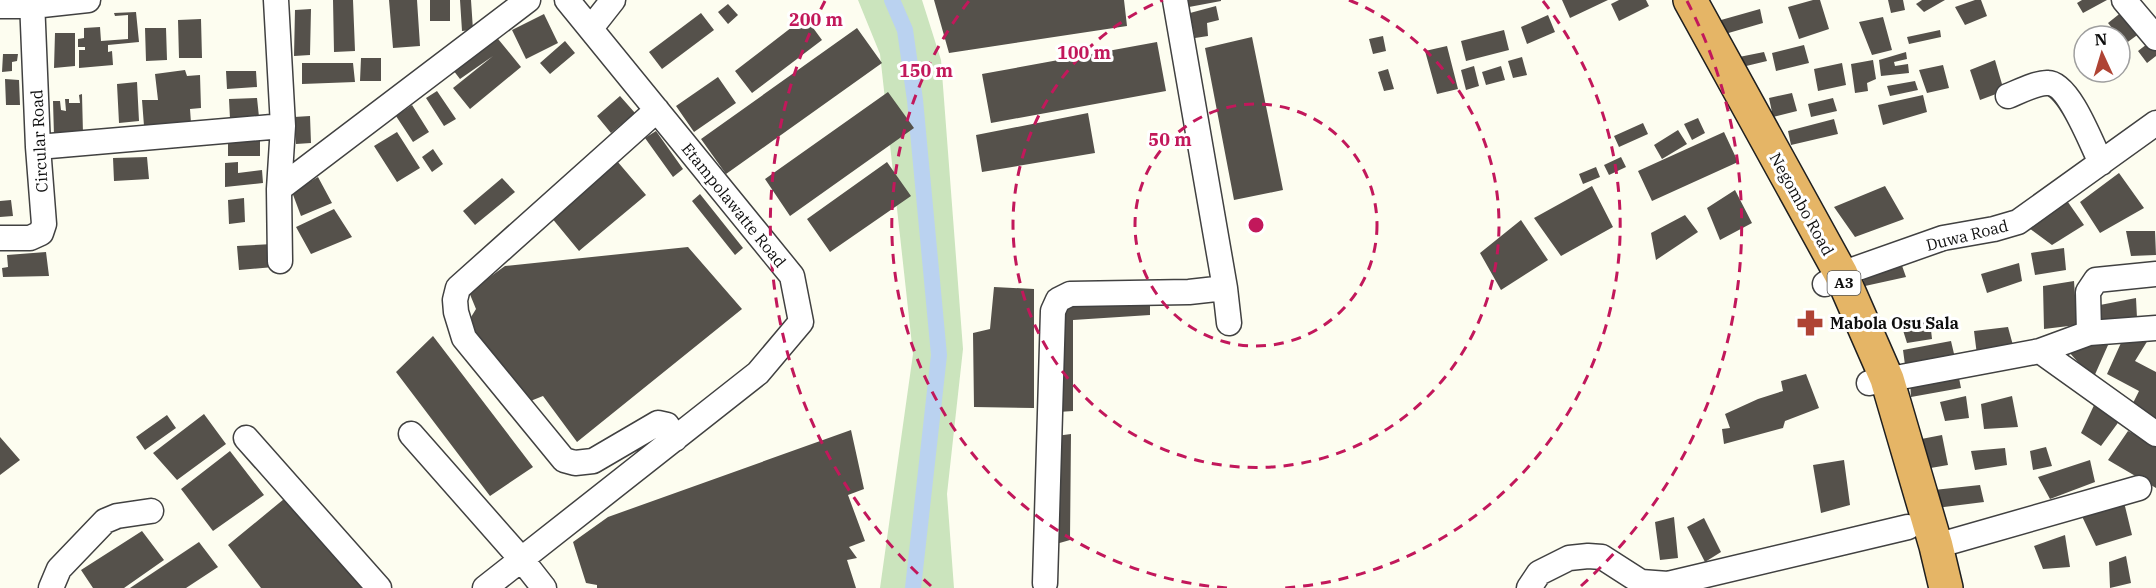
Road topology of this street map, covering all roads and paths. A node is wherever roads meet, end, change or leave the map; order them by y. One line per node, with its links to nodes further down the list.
1 (88, 0): 10 (street)
2 (276, 0): 17 (street)
3 (528, 0): 20 (street)
4 (567, 0): 12 (street, Etampolawatte Road)
5 (613, 0): 12 (street)
6 (1175, 0): 25 (street)
7 (1668, 0): 24 (highway, Negombo Road / A3)
8 (1690, 0): 24 (highway, Negombo Road / A3)
9 (2124, 0): 13 (street)
10 (32, 3): 11 (street); 18 (street, Circular Road)
11 (0, 6)
12 (591, 28): 15 (street, Etampolawatte Road)
13 (2156, 38)
14 (2008, 96): 19 (street)
15 (657, 110): 34 (street, Etampolawatte Road); 34 (street)
16 (2156, 123): 19 (street, Duwa Road)
17 (283, 126): 18 (street); 20 (street)
18 (38, 147): 21 (street, Circular Road)
19 (2101, 163): 24 (street, Duwa Road)
20 (279, 189): 22 (street)
21 (0, 238)
22 (280, 261)
23 (2156, 274): 28 (street)
24 (1833, 279): 30 (highway, Negombo Road / A3)
25 (1225, 288): 26 (street); 40 (street)
26 (1229, 323)
27 (2156, 328): 28 (street)
28 (2089, 333): 29 (street)
29 (2040, 351): 30 (street); 32 (street)
30 (1878, 381): 37 (highway, Negombo Road / A3); 38 (highway, Negombo Road / A3)
31 (411, 434): 39 (street)
32 (2156, 434)
33 (246, 438): 42 (street)
34 (675, 439): 39 (street, Etampolawatte Road)
35 (2139, 488): 38 (street)
36 (151, 511): 41 (street)
37 (1908, 527): 45 (street); 46 (highway, Negombo Road / A3)
38 (1936, 546): 47 (highway, Negombo Road / A3)
39 (522, 560): 43 (street, Etampolawatte Road); 44 (street)
40 (1045, 583)
41 (51, 588)
42 (379, 588)
43 (485, 588)
44 (544, 588)
45 (1529, 588)
46 (1924, 588)
47 (1946, 588)

